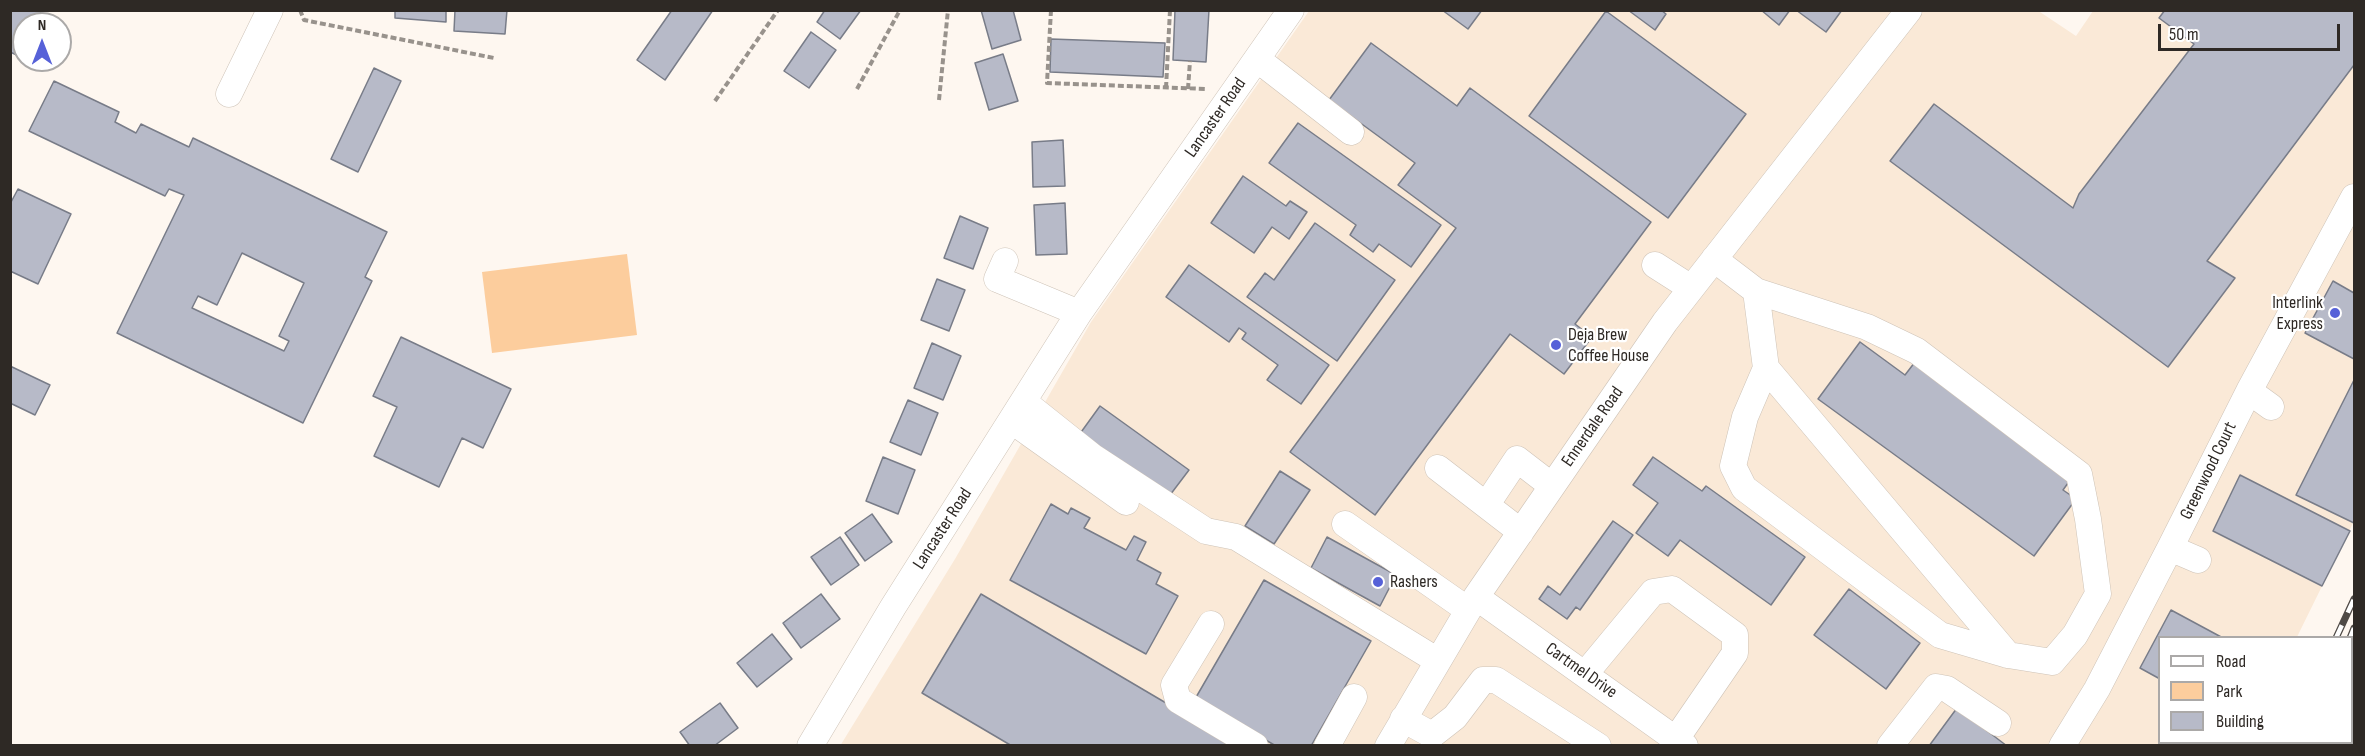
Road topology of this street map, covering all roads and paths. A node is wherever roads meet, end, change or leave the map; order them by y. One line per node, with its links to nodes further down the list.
1 (270, 10): 17 (street)
2 (300, 10): 10 (path)
3 (777, 10): 19 (path)
4 (900, 10): 14 (path)
5 (948, 10): 18 (path)
6 (1051, 10): 13 (path)
7 (1170, 10): 13 (path)
8 (1291, 10): 11 (street, Lancaster Road)
9 (1909, 10): 23 (street, Ennerdale Road)
10 (494, 58)
11 (1257, 59): 16 (street, Lancaster Road); 20 (street)
12 (1190, 61): 15 (path)
13 (1166, 88): 15 (path)
14 (857, 89)
15 (1188, 89): 16 (path)
16 (1235, 91): 28 (street, Lancaster Road)
17 (229, 93)
18 (939, 100)
19 (715, 101)
20 (1351, 132)
21 (2355, 197): 22 (street, Greenwood Court)
22 (2348, 227): 30 (street, Greenwood Court)
23 (1714, 259): 26 (street, Ennerdale Road); 27 (street)
24 (1005, 261): 28 (street)
25 (1655, 265): 26 (street)
26 (1691, 288): 34 (street, Ennerdale Road)
27 (1756, 291): 29 (street); 43 (street)
28 (1078, 313): 32 (street, Lancaster Road)
29 (1766, 368): 43 (street); 43 (street)
30 (2248, 391): 31 (street); 39 (street, Greenwood Court)
31 (2271, 407)
32 (1018, 412): 35 (street); 44 (street); 51 (street, Lancaster Road)
33 (1438, 468): 36 (street)
34 (1552, 486): 36 (street); 38 (street, Ennerdale Road)
35 (1126, 502)
36 (1487, 504): 38 (street)
37 (1345, 524): 41 (street, Cartmel Drive)
38 (1521, 532): 41 (street, Ennerdale Road)
39 (2170, 548): 40 (street); 57 (street, Greenwood Court)
40 (2198, 560)
41 (1472, 603): 44 (street, Ennerdale Road); 45 (street, Cartmel Drive)
42 (1211, 624): 52 (street)
43 (2008, 655)
44 (1438, 661): 47 (street, Ennerdale Road)
45 (1585, 674): 50 (street, Cartmel Drive); 50 (street)
46 (1354, 697): 53 (street)
47 (1403, 719): 49 (street); 54 (street, Ennerdale Road)
48 (1998, 723): 56 (street)
49 (1429, 740): 55 (street)
50 (1681, 742)
51 (810, 746)
52 (1255, 746)
53 (1327, 746)
54 (1388, 746)
55 (1598, 746)
56 (1890, 746)
57 (2062, 746)

